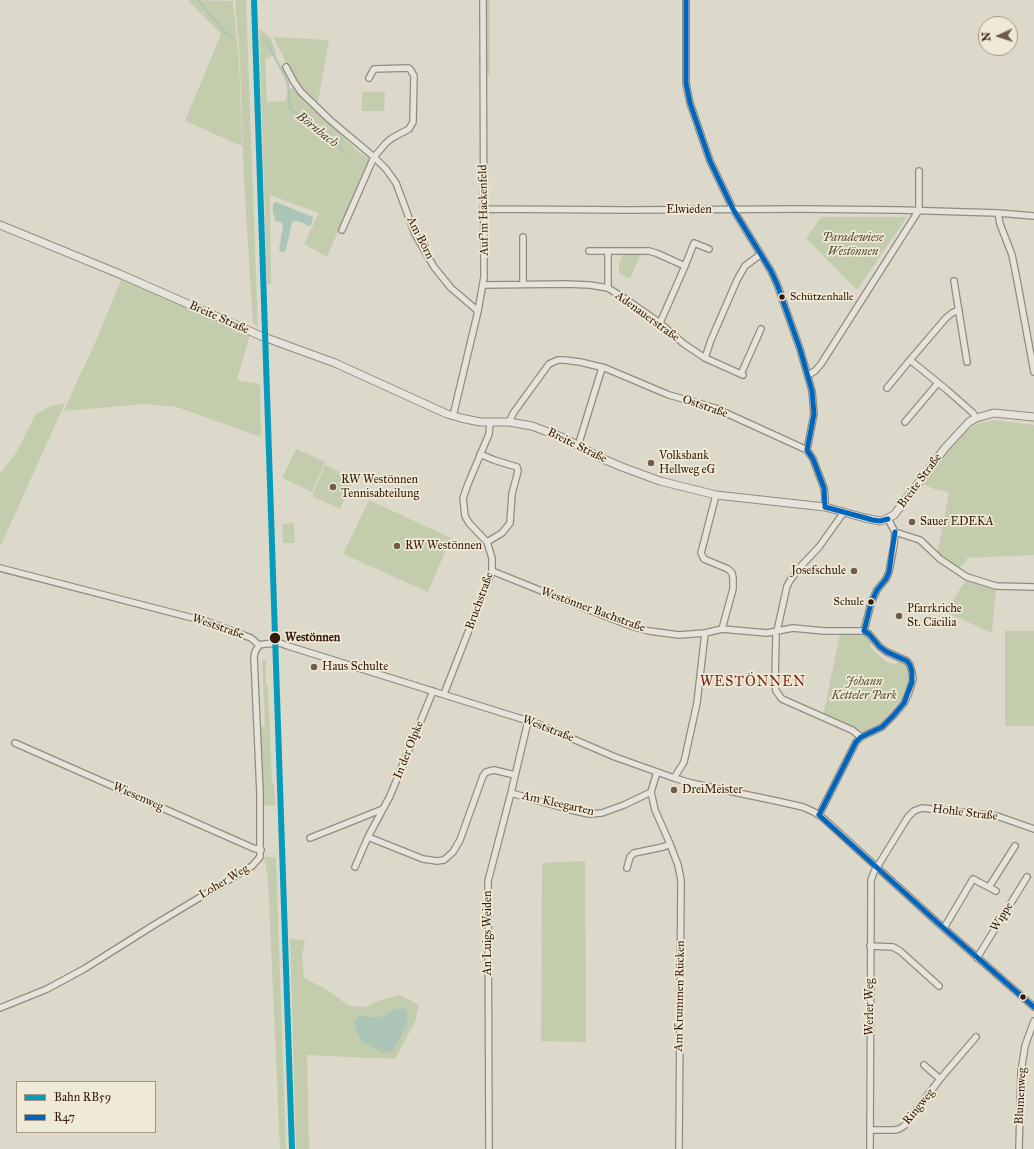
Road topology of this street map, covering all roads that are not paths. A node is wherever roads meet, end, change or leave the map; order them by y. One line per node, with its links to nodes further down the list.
1 (483, 0): 7 (street, Auf'm Hackenfeld)
2 (686, 0): 8 (street)
3 (286, 67): 5 (street, Am Börn)
4 (369, 78): 5 (street)
5 (374, 157): 13 (street); 25 (street, Am Börn)
6 (919, 171): 9 (street)
7 (484, 209): 8 (street, Elwieden); 22 (street, Auf'm Hackenfeld)
8 (733, 209): 9 (street, Elwieden); 18 (street)
9 (919, 210): 10 (street, Elwieden); 33 (street)
10 (998, 213): 11 (street, Elwieden); 32 (street)
11 (1034, 216)
12 (0, 225): 36 (street, Breite Straße)
13 (342, 230)
14 (523, 237): 21 (street)
15 (709, 249): 19 (street)
16 (589, 251): 17 (street)
17 (608, 251): 19 (street); 23 (street)
18 (761, 254): 28 (street); 33 (street)
19 (685, 266): 26 (street)
20 (954, 281): 24 (street)
21 (523, 284): 22 (street, Adenauerstraße); 23 (street, Adenauerstraße)
22 (483, 285): 25 (street, Auf'm Hackenfeld)
23 (608, 288): 26 (street, Adenauerstraße)
24 (959, 310): 29 (street); 30 (street)
25 (478, 311): 36 (street, Auf'm Hackenfeld)
26 (660, 323): 28 (street, Adenauerstraße)
27 (761, 329): 28 (street, Adenauerstraße)
28 (705, 358)
29 (910, 360): 34 (street); 35 (street)
30 (967, 362)
31 (602, 368): 40 (street, Oststraße); 42 (street); 43 (street, Oststraße)
32 (1034, 372)
33 (808, 375): 43 (street)
34 (938, 383): 38 (street); 41 (street)
35 (887, 388)
36 (453, 416): 39 (street, Breite Straße)
37 (1034, 417): 38 (street, Breite Straße)
38 (976, 418): 48 (street, Breite Straße)
39 (490, 422): 40 (street, Breite Straße); 44 (street, Bruchstraße)
40 (509, 422): 42 (street, Breite Straße)
41 (905, 422)
42 (578, 446): 45 (street, Breite Straße)
43 (807, 450): 46 (street)
44 (480, 454): 50 (street, Bruchstraße); 50 (street)
45 (716, 495): 46 (street, Breite Straße); 54 (street)
46 (825, 507): 47 (street, Breite Straße)
47 (844, 512): 48 (street, Breite Straße); 57 (street)
48 (888, 519): 49 (street)
49 (895, 532): 53 (street); 55 (street)
50 (487, 542): 52 (street, Bruchstraße)
51 (0, 568): 58 (street, Weststraße)
52 (492, 571): 56 (street, Westönner Bachstraße); 60 (street, Bruchstraße)
53 (1034, 587)
54 (722, 629): 56 (street, Westönner Bachstraße); 57 (street, Westönner Bachstraße)
55 (864, 631): 57 (street, Westönner Bachstraße); 62 (street)
56 (705, 633): 66 (street)
57 (776, 633): 62 (street)
58 (259, 645): 59 (street, Weststraße); 76 (street)
59 (433, 691): 60 (street, Weststraße); 69 (street, In der Olpke)
60 (444, 694): 61 (street, Weststraße)
61 (528, 721): 64 (street, Weststraße); 65 (street, An Luigs Weiden)
62 (861, 738): 70 (street)
63 (15, 743): 76 (street, Wiesenweg)
64 (657, 772): 66 (street, Weststraße); 67 (street)
65 (515, 775): 68 (street, An Luigs Weiden); 72 (street)
66 (674, 778): 70 (street, Weststraße)
67 (651, 792): 68 (street, Am Kleegarten); 74 (street, Am Krummen Rücken)
68 (511, 793): 94 (street, An Luigs Weiden)
69 (384, 809): 72 (street, In der Olpke); 73 (street)
70 (819, 815): 78 (street, Weststraße)
71 (1034, 829): 78 (street, Hohle Straße)
72 (368, 837): 77 (street, In der Olpke)
73 (310, 838)
74 (670, 844): 79 (street); 95 (street, Am Krummen Rücken)
75 (1015, 846): 81 (street)
76 (261, 850): 88 (street, Loher Weg)
77 (355, 867)
78 (877, 867): 83 (street, Weststraße); 84 (street, Werler Weg)
79 (627, 868)
80 (1027, 877): 85 (street, Wippe)
81 (989, 887): 82 (street); 83 (street)
82 (996, 891)
83 (944, 928): 85 (street, Weststraße)
84 (870, 946): 86 (street); 93 (street, Werler Weg)
85 (977, 958): 87 (street, Weststraße)
86 (939, 986)
87 (1034, 1007)
88 (0, 1008)
89 (1034, 1021): 97 (street, Blumenweg)
90 (976, 1037): 92 (street, Ringweg)
91 (924, 1065): 92 (street, Ringweg)
92 (940, 1079): 93 (street, Ringweg)
93 (870, 1130): 96 (street, Werler Weg)
94 (489, 1149)
95 (679, 1149)
96 (870, 1149)
97 (1019, 1149)

